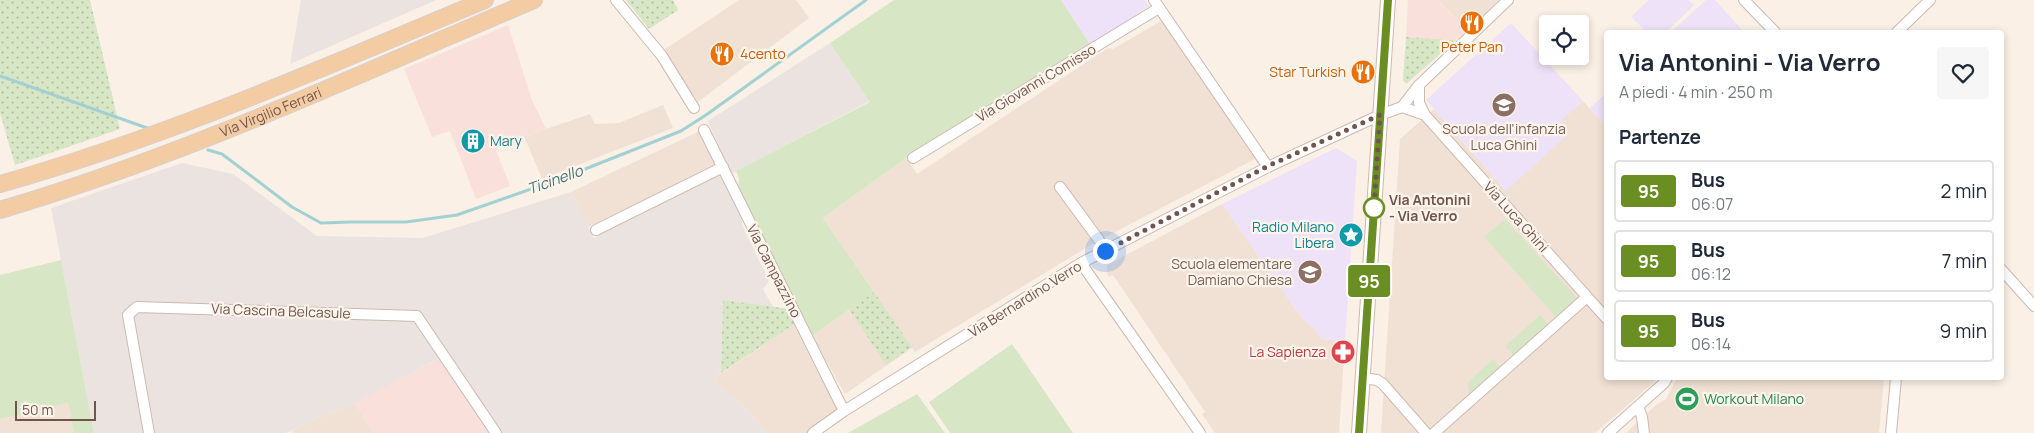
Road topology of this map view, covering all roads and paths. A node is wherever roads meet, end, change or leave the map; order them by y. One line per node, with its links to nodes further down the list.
1 (485, 0): 20 (main road, Via Virgilio Ferrari)
2 (534, 0): 22 (main road, Via Virgilio Ferrari)
3 (616, 0): 13 (street)
4 (1388, 0): 14 (main road)
5 (1508, 0): 11 (street)
6 (1744, 0): 9 (street)
7 (1930, 0): 10 (street)
8 (1157, 4): 17 (street, Via Giovanni Comisso); 18 (street, Via Giovanni Comisso)
9 (1773, 30)
10 (1899, 30)
11 (1419, 85): 12 (street); 15 (street)
12 (1402, 107): 14 (street, Via Bernardino Verro); 15 (street)
13 (694, 108)
14 (1380, 115): 18 (street, Via Bernardino Verro); 30 (main road)
15 (1425, 115): 27 (street, Via Luca Ghini)
16 (704, 130): 19 (street, Via Campazzino)
17 (913, 158)
18 (1268, 166): 25 (street, Via Bernardino Verro)
19 (723, 167): 23 (street); 34 (street, Via Campazzino)
20 (0, 184)
21 (1060, 187): 24 (street)
22 (0, 210)
23 (596, 230)
24 (1099, 240)
25 (1081, 263): 34 (street, Via Bernardino Verro); 38 (street)
26 (2004, 272): 28 (street)
27 (1587, 297): 29 (street, Via Luca Ghini); 41 (street)
28 (2034, 306)
29 (1604, 316)
30 (1362, 378): 39 (main road); 40 (street)
31 (1662, 380): 33 (street)
32 (1896, 380): 44 (street)
33 (1638, 406): 42 (street); 43 (street)
34 (844, 411): 37 (street, Via Bernardino Verro)
35 (149, 433): 36 (street, Via Cascina Belcasule)
36 (496, 433)
37 (812, 433)
38 (1200, 433)
39 (1359, 433)
40 (1426, 433)
41 (1434, 433)
42 (1608, 433)
43 (1644, 433)
44 (1891, 433)

